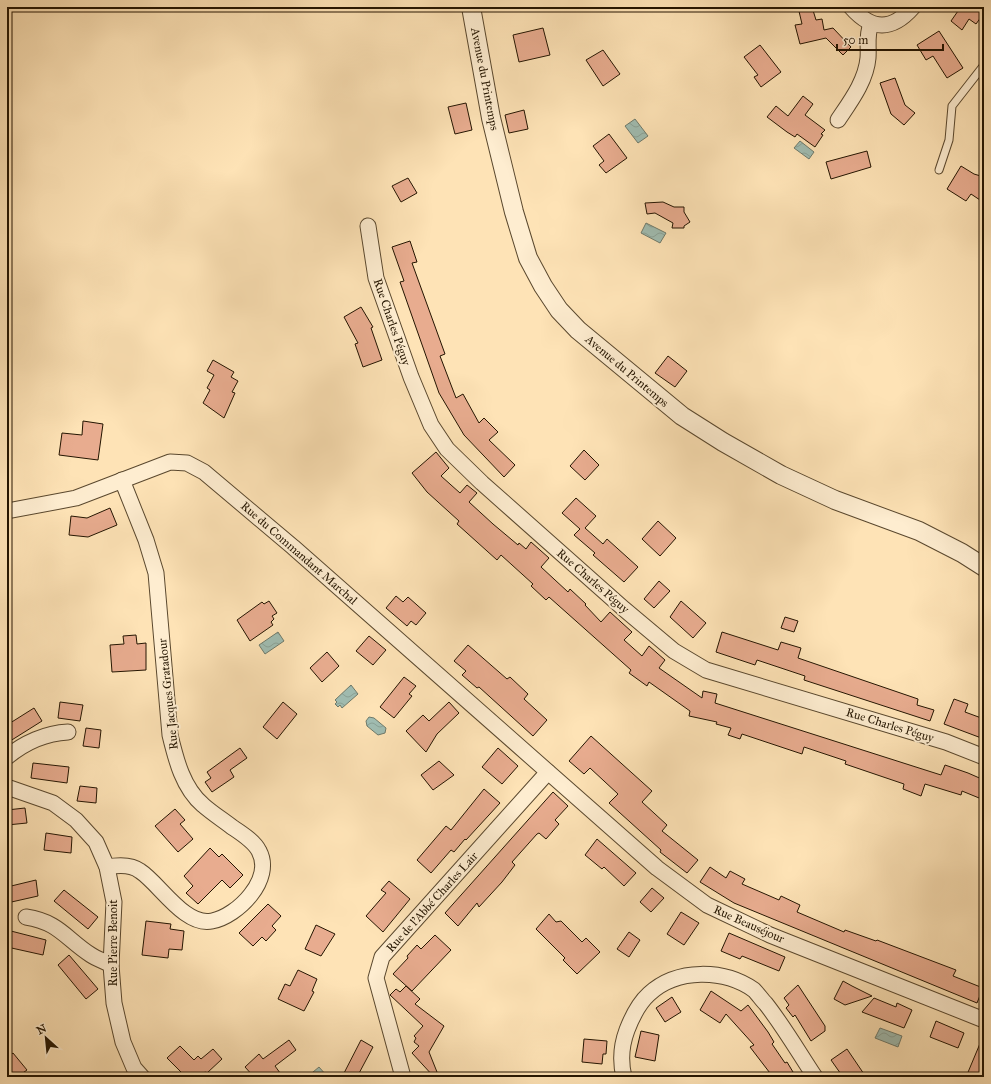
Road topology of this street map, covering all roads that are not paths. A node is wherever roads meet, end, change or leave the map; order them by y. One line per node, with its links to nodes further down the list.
1 (471, 7): 11 (street, Avenue du Printemps)
2 (851, 7): 4 (street)
3 (913, 7): 4 (street)
4 (871, 24): 6 (street)
5 (984, 65): 7 (lane)
6 (838, 120)
7 (939, 170)
8 (368, 226): 14 (street, Rue Charles Péguy)
9 (122, 480): 10 (street, Rue du Commandant Marchal); 15 (street, Rue du Commandant Marchal); 17 (street, Rue Jacques Gratadour)
10 (7, 511)
11 (984, 567)
12 (68, 732): 13 (street)
13 (7, 757)
14 (984, 757)
15 (548, 772): 20 (street, Rue Beauséjour); 22 (street, Rue de l'Abbé Charles Lair)
16 (7, 787): 17 (street, Rue Pierre Benoit)
17 (107, 867): 19 (street, Rue Pierre Benoit)
18 (26, 917): 19 (street)
19 (111, 965): 21 (street, Rue Pierre Benoit)
20 (984, 1020)
21 (142, 1077)
22 (403, 1077)
23 (624, 1077): 24 (street)
24 (815, 1077)

